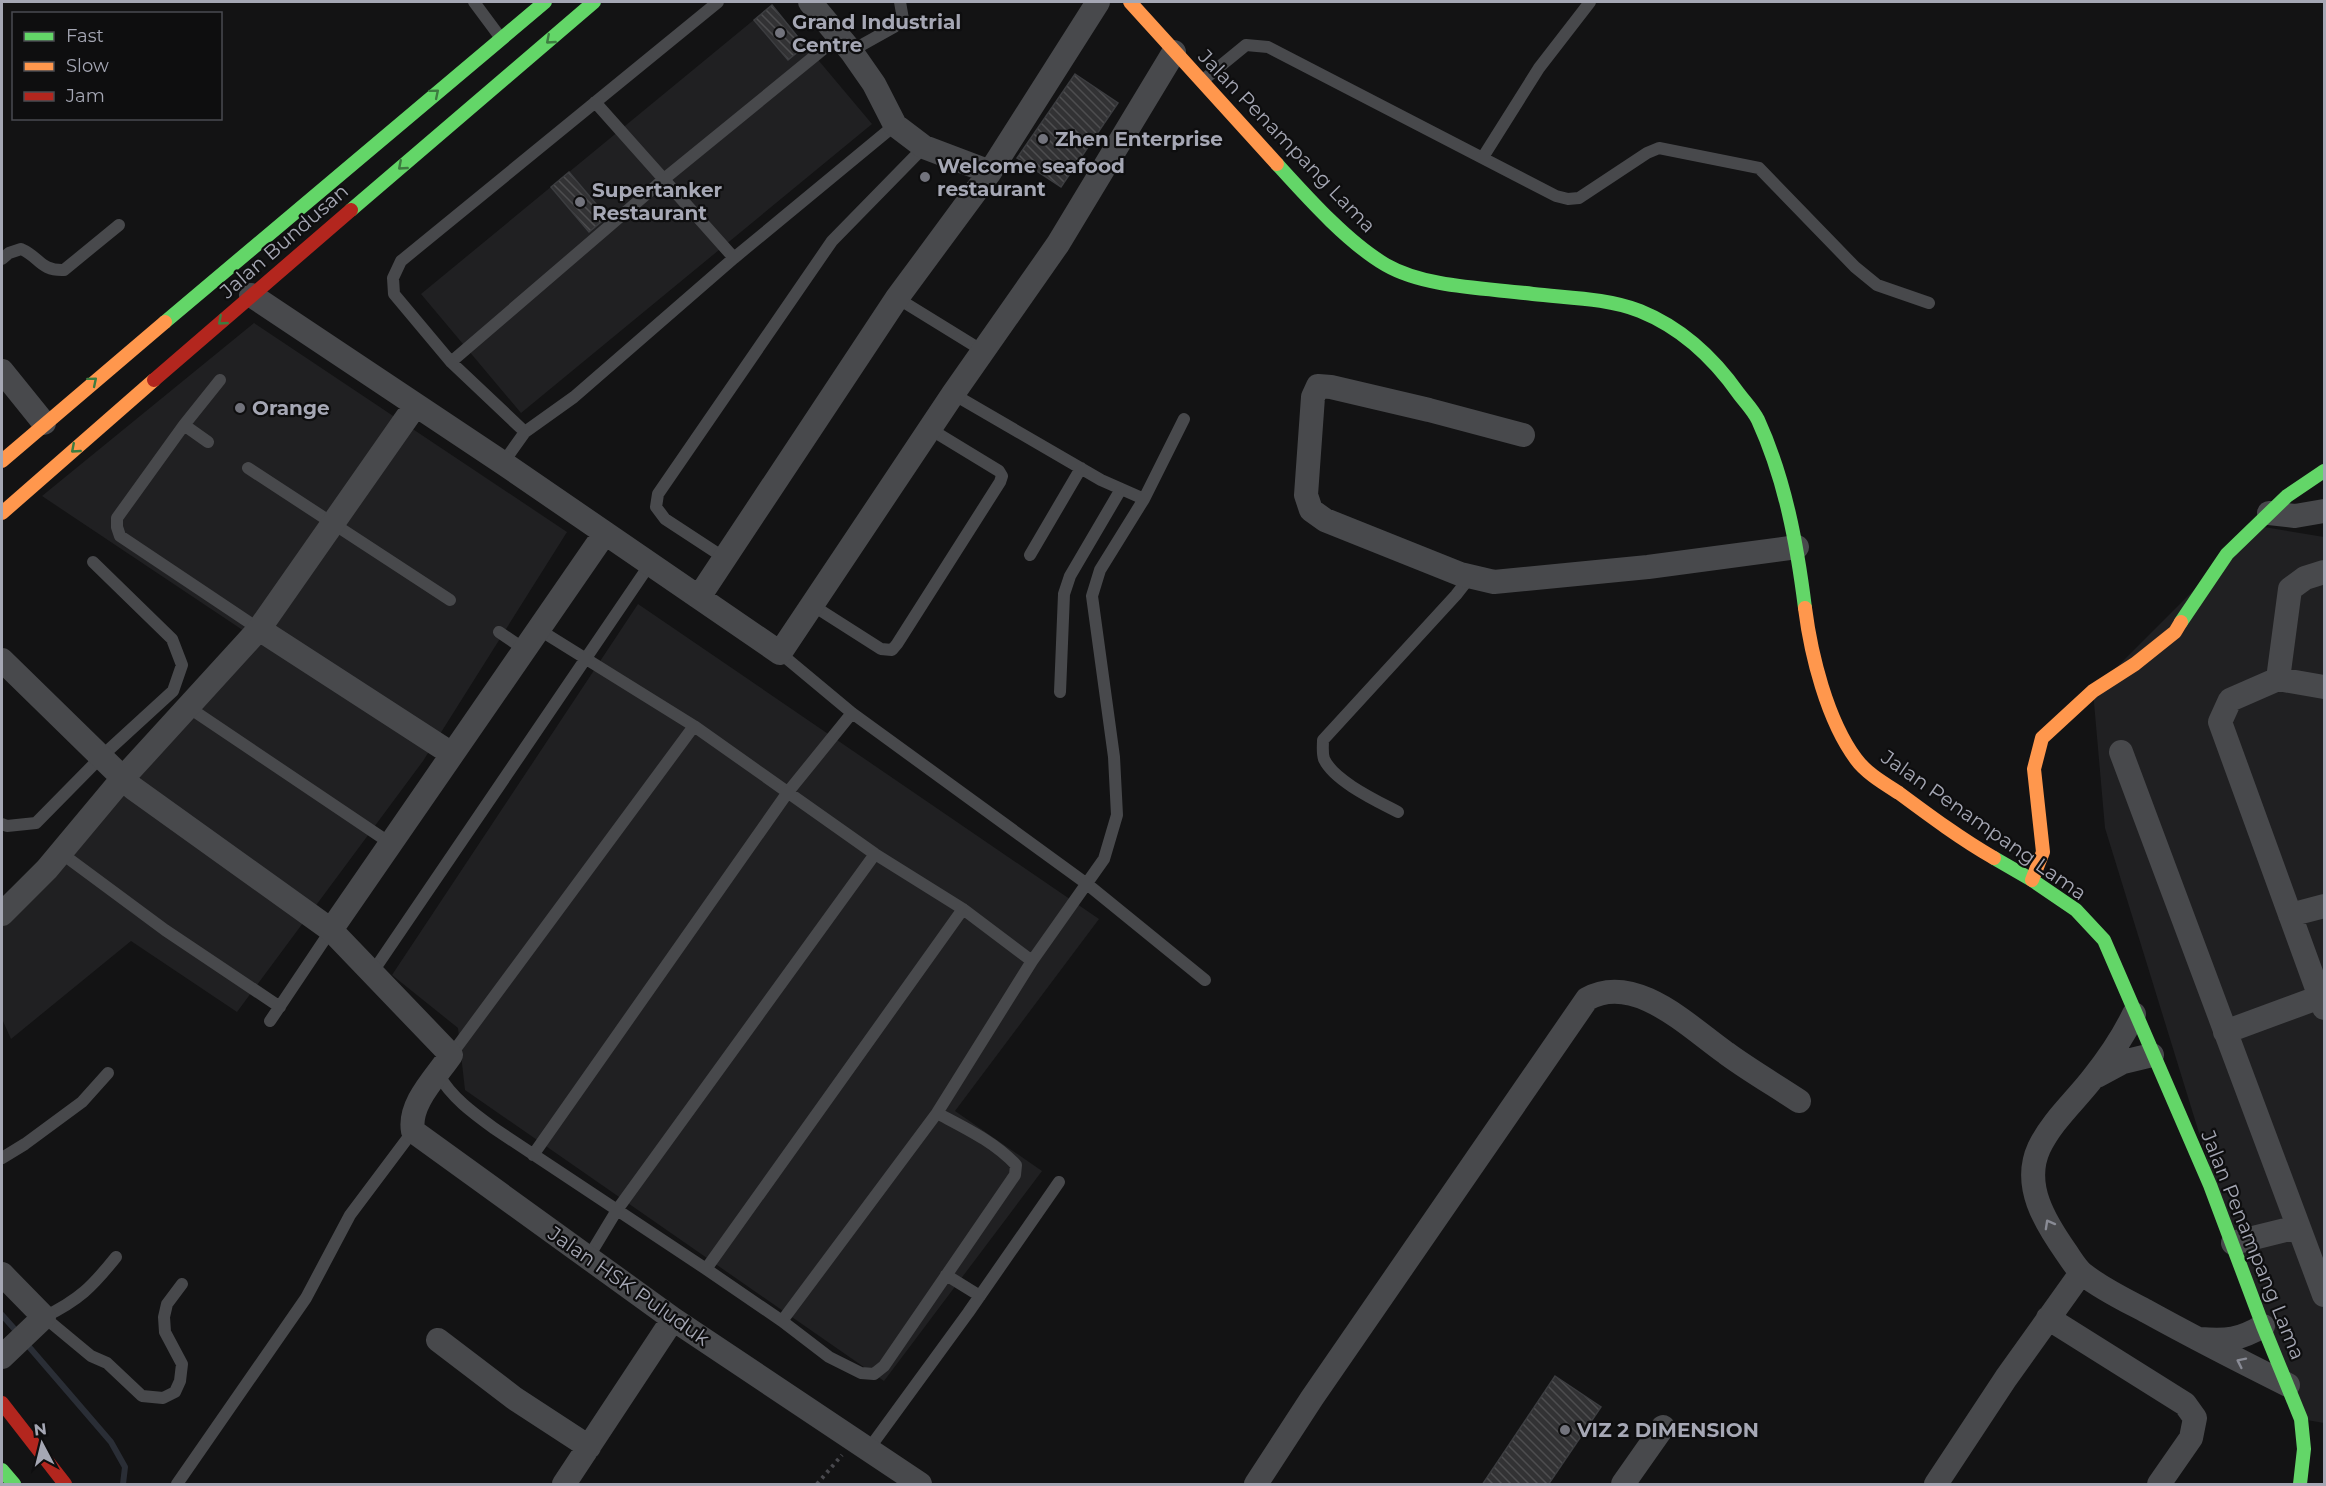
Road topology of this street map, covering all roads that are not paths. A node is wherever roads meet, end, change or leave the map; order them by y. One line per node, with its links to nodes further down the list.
1 (474, 2): 10 (lane)
2 (545, 2): 10 (main road, Jalan Bundusan)
3 (594, 2): 23 (main road, Jalan Bundusan, one-way to 23)
4 (718, 2): 14 (lane)
5 (810, 2): 11 (street)
6 (900, 2): 11 (lane)
7 (1098, 2): 18 (street)
8 (1130, 2): 12 (main road, Jalan Penampang Lama)
9 (1590, 2): 17 (lane)
10 (500, 38): 33 (main road, Jalan Bundusan, one-way to 10)
11 (844, 44): 15 (street); 19 (lane)
12 (1174, 52): 13 (main road, Jalan Penampang Lama); 26 (street)
13 (1202, 82): 17 (lane); 51 (main road, Jalan Penampang Lama)
14 (595, 102): 19 (lane); 27 (lane)
15 (895, 125): 16 (street); 21 (lane)
16 (924, 147): 18 (street); 53 (lane)
17 (1482, 157): 25 (lane)
18 (990, 172): 24 (street)
19 (664, 179): 21 (lane); 27 (lane)
20 (119, 225): 22 (lane)
21 (734, 258): 36 (lane)
22 (2, 259)
23 (251, 296): 31 (street); 47 (main road, Jalan Bundusan, one-way to 47)
24 (897, 298): 26 (lane); 53 (street)
25 (1929, 303)
26 (983, 351): 30 (street)
27 (451, 362): 36 (lane)
28 (2, 371): 33 (street)
29 (220, 380): 34 (lane)
30 (953, 394): 35 (street); 42 (lane)
31 (415, 406): 40 (street); 49 (street)
32 (1184, 419): 45 (lane)
33 (44, 423): 39 (main road, Jalan Bundusan)
34 (184, 425): 38 (lane); 61 (lane)
35 (930, 429): 60 (street); 60 (lane)
36 (525, 432): 40 (lane)
37 (1523, 435): 57 (street)
38 (208, 442)
39 (2, 461)
40 (503, 463): 50 (street)
41 (248, 468): 49 (lane)
42 (1081, 468): 44 (lane); 52 (lane)
43 (2325, 471): 48 (main road)
44 (1121, 489): 45 (lane); 70 (lane)
45 (1144, 500): 86 (lane)
46 (2325, 511): 48 (street)
47 (2, 513)
48 (2269, 513): 85 (main road)
49 (333, 525): 59 (lane); 61 (street)
50 (605, 532): 55 (street); 62 (street)
51 (1797, 547): 57 (street); 85 (main road, Jalan Penampang Lama)
52 (1029, 555)
53 (723, 557): 58 (street)
54 (93, 562): 77 (lane)
55 (650, 564): 58 (street); 66 (lane)
56 (2325, 572): 68 (street)
57 (1470, 577): 80 (lane)
58 (699, 597): 65 (street)
59 (450, 600)
60 (812, 605): 65 (street)
61 (260, 629): 71 (street); 76 (street)
62 (538, 629): 64 (street); 66 (lane)
63 (499, 632): 64 (lane)
64 (524, 649): 76 (street)
65 (780, 653): 73 (lane)
66 (584, 659): 74 (lane); 93 (lane)
67 (2, 660): 77 (street)
68 (2278, 679): 69 (street); 90 (street)
69 (2321, 687): 72 (street)
70 (1060, 692)
71 (188, 707): 78 (street); 82 (lane)
72 (2325, 710)
73 (852, 713): 79 (lane); 86 (lane)
74 (694, 726): 79 (lane); 101 (lane)
75 (2121, 752): 99 (street)
76 (452, 754): 82 (street)
77 (102, 756): 78 (street); 81 (lane)
78 (123, 778): 83 (street); 91 (street)
79 (788, 792): 84 (lane); 107 (lane)
80 (1398, 812)
81 (2, 824)
82 (390, 843): 91 (street)
83 (61, 853): 89 (street); 96 (lane)
84 (875, 854): 88 (lane); 110 (lane)
85 (2032, 880): 97 (main road, Jalan Penampang Lama)
86 (1087, 884): 92 (lane); 94 (lane)
87 (2325, 906): 90 (street)
88 (963, 909): 92 (lane); 115 (lane)
89 (2, 914)
90 (2290, 915): 95 (street)
91 (331, 930): 93 (street); 96 (lane)
92 (1032, 961): 105 (lane)
93 (372, 973): 101 (street)
94 (1205, 980)
95 (2322, 1003): 99 (street)
96 (279, 1007): 98 (lane)
97 (2134, 1014): 100 (main road, Jalan Penampang Lama); 103 (street)
98 (270, 1021)
99 (2225, 1032): 111 (street)
100 (2152, 1055): 103 (street); 112 (main road, Jalan Penampang Lama)
101 (444, 1065): 106 (street); 107 (lane)
102 (108, 1073): 108 (lane)
103 (2092, 1079): 116 (street, one-way to 103)
104 (1799, 1101): 137 (street)
105 (937, 1113): 118 (lane); 124 (lane)
106 (413, 1131): 114 (street, Jalan HSK Puluduk); 138 (lane)
107 (533, 1155): 110 (lane)
108 (2, 1158)
109 (1059, 1182): 121 (lane)
110 (616, 1210): 114 (lane); 115 (lane)
111 (2298, 1227): 112 (street); 120 (street)
112 (2233, 1243): 126 (main road, Jalan Penampang Lama)
113 (116, 1257): 125 (lane)
114 (588, 1258): 123 (street, Jalan HSK Puluduk)
115 (706, 1269): 124 (lane)
116 (2081, 1273): 122 (street); 127 (street)
117 (2, 1274): 125 (street)
118 (946, 1275): 121 (lane); 124 (lane)
119 (182, 1284): 125 (lane)
120 (2325, 1295)
121 (980, 1296): 133 (lane)
122 (2048, 1318): 144 (street); 145 (street)
123 (673, 1319): 133 (street, Jalan HSK Puluduk); 134 (street)
124 (782, 1321)
125 (39, 1322): 129 (street)
126 (2263, 1326): 127 (street); 130 (main road, Jalan Penampang Lama)
127 (2194, 1339): 130 (street, one-way to 127)
128 (438, 1340): 134 (street)
129 (9, 1351)
130 (2288, 1385): 135 (main road, Jalan Penampang Lama)
131 (2, 1403): 140 (main road)
132 (1663, 1427): 143 (street)
133 (861, 1445): 142 (street, Jalan HSK Puluduk)
134 (589, 1447): 141 (street)
135 (2314, 1448): 146 (main road, Jalan Penampang Lama)
136 (2, 1470): 139 (main road)
137 (1260, 1482)
138 (182, 1483)
139 (14, 1485)
140 (66, 1485)
141 (564, 1485)
142 (920, 1485)
143 (1623, 1485)
144 (1936, 1485)
145 (2159, 1485)
146 (2301, 1485)

